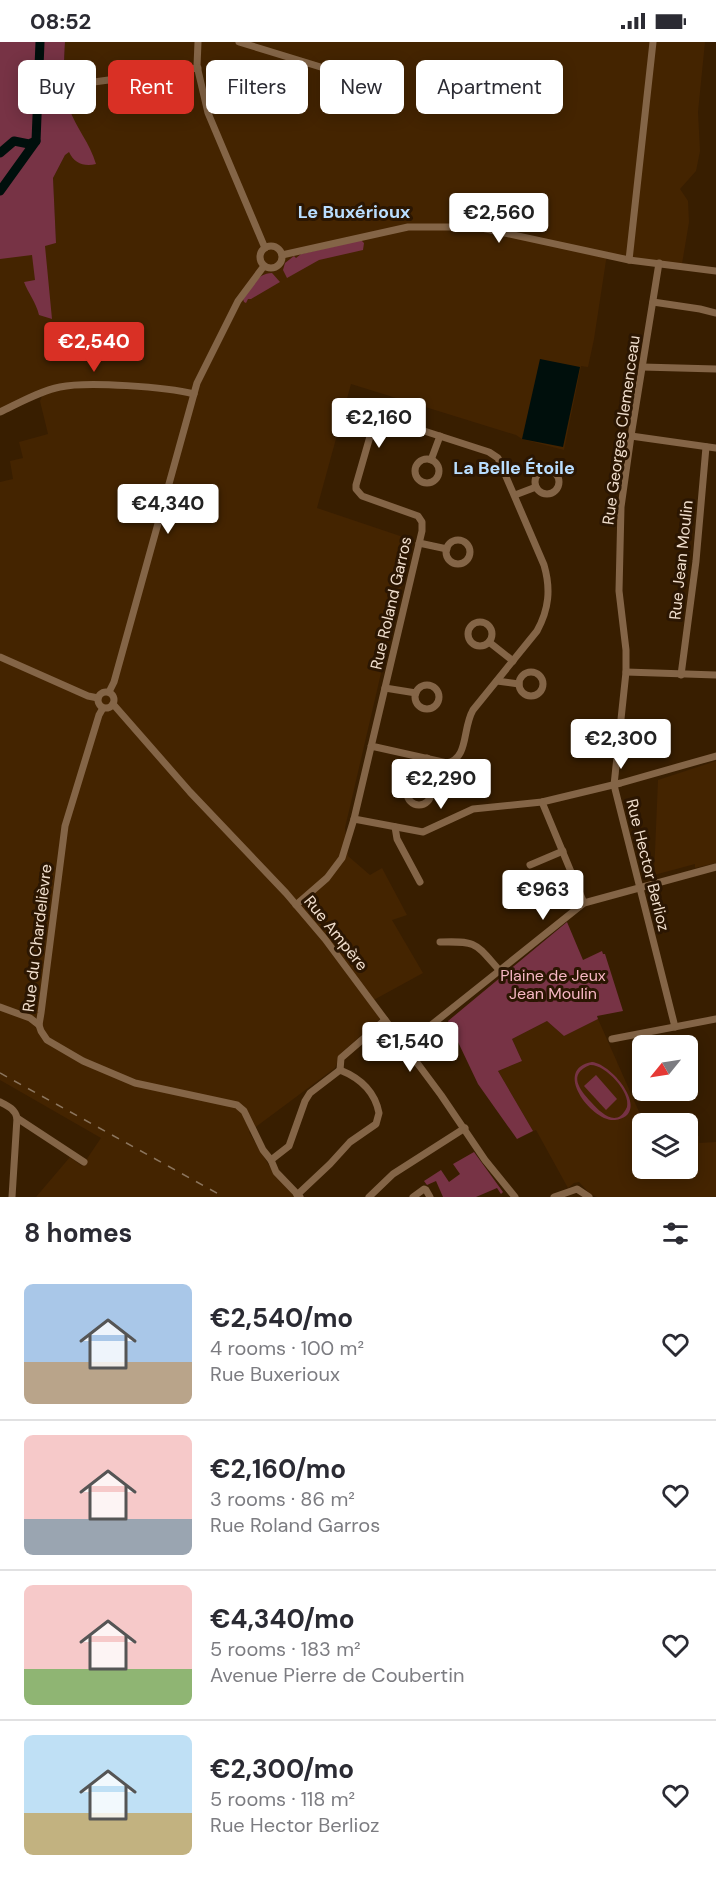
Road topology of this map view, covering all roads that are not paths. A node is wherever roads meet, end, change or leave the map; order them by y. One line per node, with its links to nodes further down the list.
1 (198, 42): 5 (street)
2 (239, 42): 4 (street)
3 (653, 42): 9 (street)
4 (320, 67)
5 (198, 68): 6 (street); 7 (street)
6 (96, 82)
7 (266, 248): 8 (street); 11 (street)
8 (282, 255): 9 (street); 11 (street)
9 (629, 260): 10 (street)
10 (659, 263): 12 (street); 13 (street, Rue Georges Clemenceau)
11 (264, 266): 17 (street)
12 (716, 271)
13 (652, 302): 14 (street); 15 (street, Rue Georges Clemenceau)
14 (716, 313)
15 (642, 368): 16 (street); 20 (street, Rue Georges Clemenceau)
16 (716, 369)
17 (194, 394): 18 (street); 37 (street)
18 (0, 412)
19 (440, 436): 23 (street); 25 (street, Rue Roland Garros); 26 (street, Rue Roland Garros)
20 (631, 436): 21 (street); 31 (street, Rue Georges Clemenceau)
21 (706, 447): 22 (street); 32 (street, Rue Jean Moulin)
22 (716, 448)
23 (431, 460)
24 (536, 487): 25 (street)
25 (515, 495): 30 (street, Rue Roland Garros)
26 (419, 543): 27 (street); 36 (street, Rue Roland Garros)
27 (447, 549)
28 (489, 642): 30 (street)
29 (0, 657): 39 (street)
30 (513, 662): 34 (street, Rue Roland Garros)
31 (626, 672): 32 (street); 46 (street, Rue Hector Berlioz)
32 (681, 675): 33 (street)
33 (716, 675)
34 (497, 681): 35 (street); 44 (street, Rue Roland Garros)
35 (519, 684)
36 (385, 688): 38 (street); 42 (street, Rue Roland Garros)
37 (109, 692): 39 (street); 40 (street)
38 (416, 693)
39 (98, 698): 41 (street)
40 (113, 704): 41 (street); 56 (street, Rue Ampère)
41 (103, 708): 62 (street, Rue du Chardelièvre)
42 (371, 746): 44 (street, Rue Roland Garros); 48 (street, Rue Roland Garros)
43 (716, 756): 46 (street)
44 (427, 758): 45 (street)
45 (423, 782)
46 (614, 785): 47 (street); 54 (street, Rue Hector Berlioz)
47 (542, 802): 49 (street); 50 (street)
48 (354, 819): 49 (street); 56 (street, Rue Roland Garros)
49 (395, 826): 53 (street)
50 (563, 851): 51 (street); 55 (street)
51 (530, 864)
52 (716, 867): 54 (street)
53 (420, 882)
54 (639, 888): 55 (street); 63 (street, Rue Hector Berlioz)
55 (584, 903): 58 (street)
56 (296, 905): 61 (street, Rue Ampère)
57 (440, 942): 58 (street)
58 (500, 971): 65 (street)
59 (0, 1007): 62 (street)
60 (716, 1019): 63 (street)
61 (385, 1020): 65 (street, Rue Ampère); 66 (street)
62 (39, 1025): 70 (street, Rue du Chardelièvre)
63 (675, 1027): 64 (street)
64 (612, 1039)
65 (405, 1046): 69 (street, Rue Ampère)
66 (340, 1070): 70 (street); 72 (street)
67 (0, 1102): 68 (street)
68 (16, 1115): 71 (street); 74 (street)
69 (465, 1128): 73 (street, Rue Ampère); 75 (street)
70 (271, 1160): 72 (street, Rue du Chardelièvre)
71 (84, 1162)
72 (299, 1196)
73 (511, 1196)
74 (12, 1197)
75 (369, 1197)
76 (414, 1197): 77 (street)
77 (430, 1197)
78 (554, 1197): 79 (street)
79 (589, 1197)

